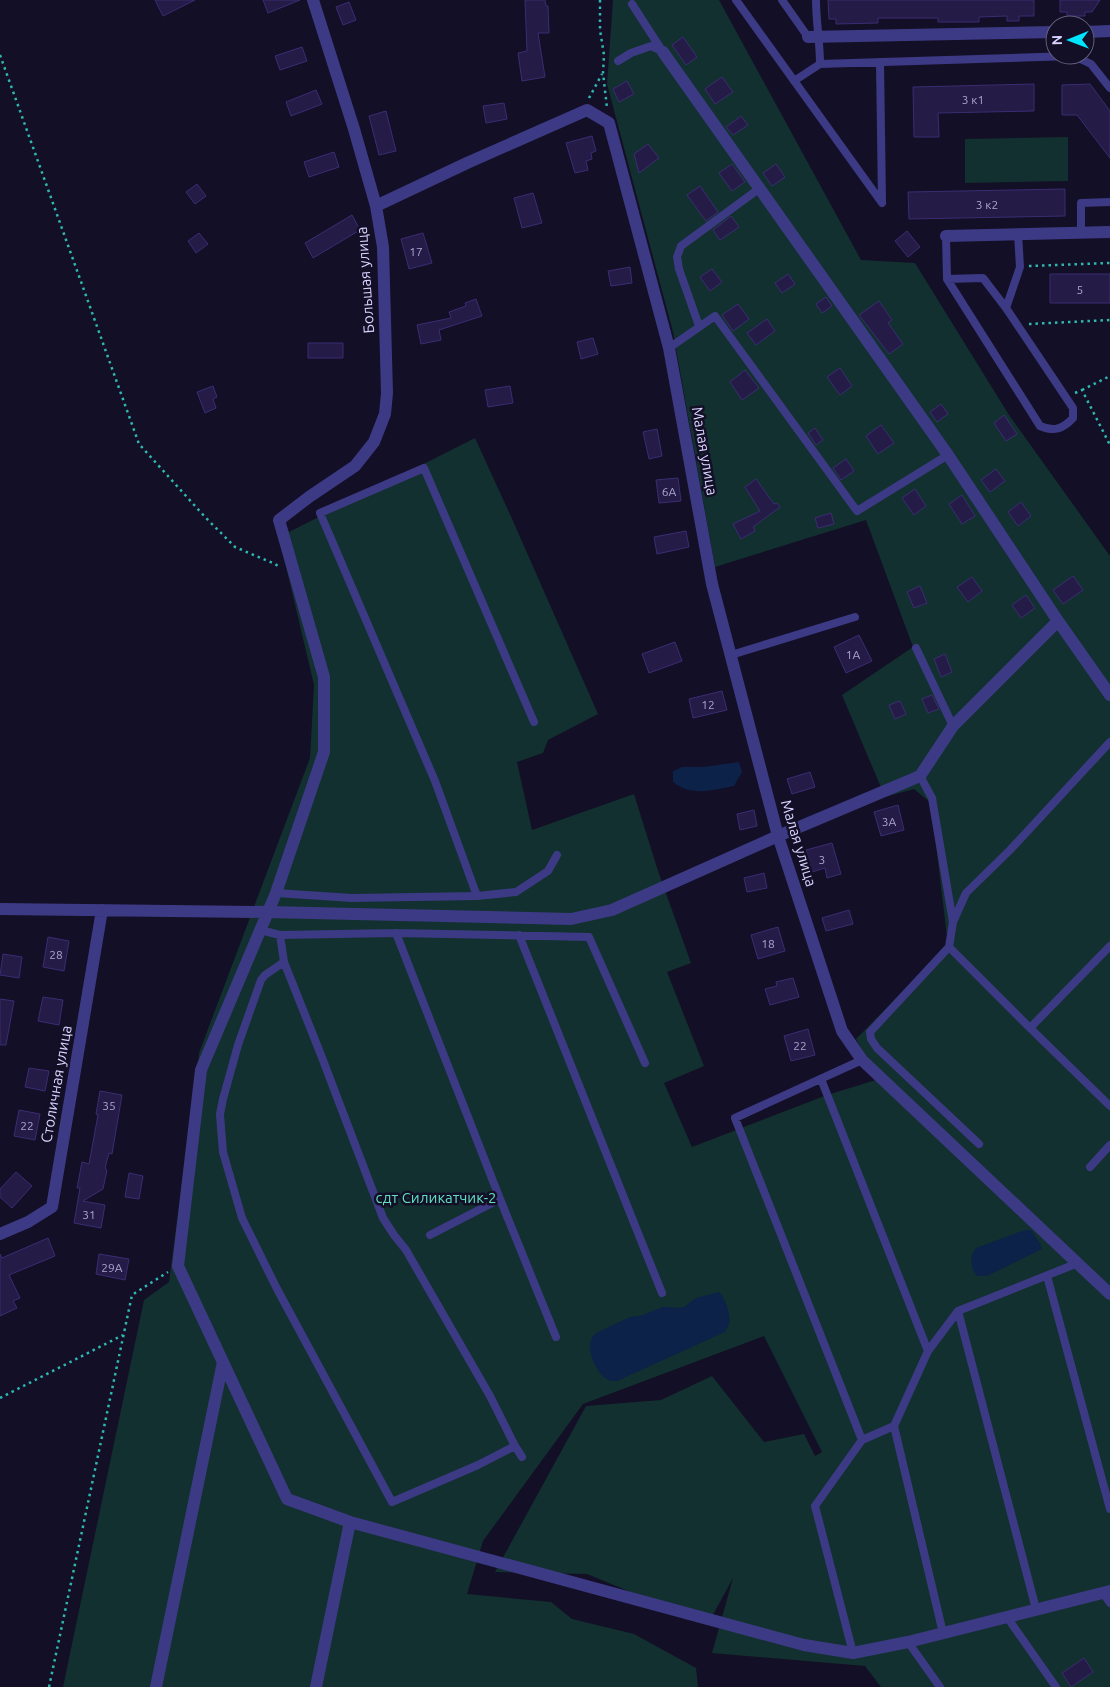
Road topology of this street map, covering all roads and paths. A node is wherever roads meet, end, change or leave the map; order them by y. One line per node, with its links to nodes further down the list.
1 (313, 0): 23 (street, Большая улица)
2 (600, 0): 16 (path)
3 (736, 0): 17 (lane)
4 (782, 0): 10 (lane)
5 (816, 0): 10 (lane)
6 (632, 4): 11 (lane)
7 (1110, 31): 9 (street)
8 (1045, 32): 10 (street)
9 (1095, 32)
10 (813, 36): 15 (lane)
11 (663, 52): 13 (lane); 21 (street)
12 (0, 55): 41 (path)
13 (618, 61)
14 (880, 62): 15 (lane); 17 (lane); 18 (lane)
15 (820, 64): 17 (lane)
16 (603, 73): 19 (path); 20 (path)
17 (794, 81)
18 (1110, 88)
19 (587, 110): 20 (street); 23 (street)
20 (609, 123): 35 (street, Малая улица)
21 (760, 188): 34 (lane); 40 (street)
22 (1110, 202): 24 (lane)
23 (376, 206): 41 (street, Большая улица)
24 (1081, 232): 25 (street); 26 (street)
25 (1110, 232)
26 (1018, 234): 27 (street); 29 (lane)
27 (946, 236): 30 (lane)
28 (1110, 263): 29 (path)
29 (1020, 267): 31 (lane)
30 (947, 279): 31 (lane); 38 (lane)
31 (1006, 308): 33 (lane)
32 (1110, 320): 33 (path)
33 (1018, 325): 38 (lane)
34 (699, 326): 35 (lane); 40 (lane)
35 (670, 348): 45 (street, Малая улица)
36 (1110, 376): 37 (path)
37 (1082, 390): 38 (path); 39 (path)
38 (1066, 397)
39 (1110, 445)
40 (948, 455): 43 (street)
41 (297, 583): 53 (street)
42 (855, 618): 45 (lane)
43 (1058, 621): 46 (street); 48 (street)
44 (916, 648): 48 (lane)
45 (731, 655): 51 (street, Малая улица)
46 (1110, 696)
47 (534, 722): 54 (lane)
48 (953, 726): 50 (street)
49 (1110, 742): 58 (lane)
50 (920, 776): 51 (street); 58 (lane)
51 (778, 836): 57 (street); 67 (street, Малая улица)
52 (557, 855): 54 (lane)
53 (276, 893): 54 (lane); 57 (street)
54 (477, 896)
55 (0, 909): 56 (street)
56 (102, 910): 57 (street); 75 (street, Столичная улица)
57 (267, 912): 59 (street)
58 (953, 922): 64 (lane)
59 (260, 930): 61 (lane); 78 (street)
60 (396, 933): 61 (lane); 62 (lane); 74 (lane)
61 (280, 935): 65 (lane)
62 (519, 935): 68 (lane); 80 (lane)
63 (1110, 946): 66 (lane)
64 (949, 947): 66 (lane); 71 (lane)
65 (284, 962): 90 (lane); 90 (lane)
66 (1030, 1028): 70 (lane)
67 (862, 1060): 69 (lane); 77 (street, Малая улица)
68 (645, 1062)
69 (821, 1079): 85 (lane); 89 (lane)
70 (1110, 1106)
71 (979, 1144)
72 (1110, 1145): 73 (lane)
73 (1090, 1168)
74 (500, 1199): 76 (lane); 84 (lane)
75 (0, 1234)
76 (430, 1235)
77 (1078, 1263): 79 (lane); 81 (street, Малая улица)
78 (178, 1266): 83 (path); 86 (street)
79 (1046, 1276): 82 (lane); 92 (lane)
80 (662, 1293)
81 (1110, 1294)
82 (958, 1311): 85 (lane); 95 (lane)
83 (123, 1335): 87 (path); 100 (path)
84 (556, 1337)
85 (928, 1351): 88 (lane)
86 (223, 1362): 93 (street); 101 (street)
87 (0, 1398)
88 (894, 1426): 89 (lane); 97 (lane)
89 (862, 1440): 99 (lane)
90 (515, 1446): 91 (lane)
91 (522, 1457)
92 (1110, 1509)
93 (350, 1522): 99 (street); 102 (street)
94 (1108, 1596): 95 (street)
95 (1036, 1609): 96 (street)
96 (1007, 1617): 97 (street); 104 (lane)
97 (943, 1633): 98 (street)
98 (908, 1642): 99 (street); 103 (lane)
99 (853, 1654)
100 (49, 1687)
101 (156, 1687)
102 (316, 1687)
103 (940, 1687)
104 (1056, 1687)

